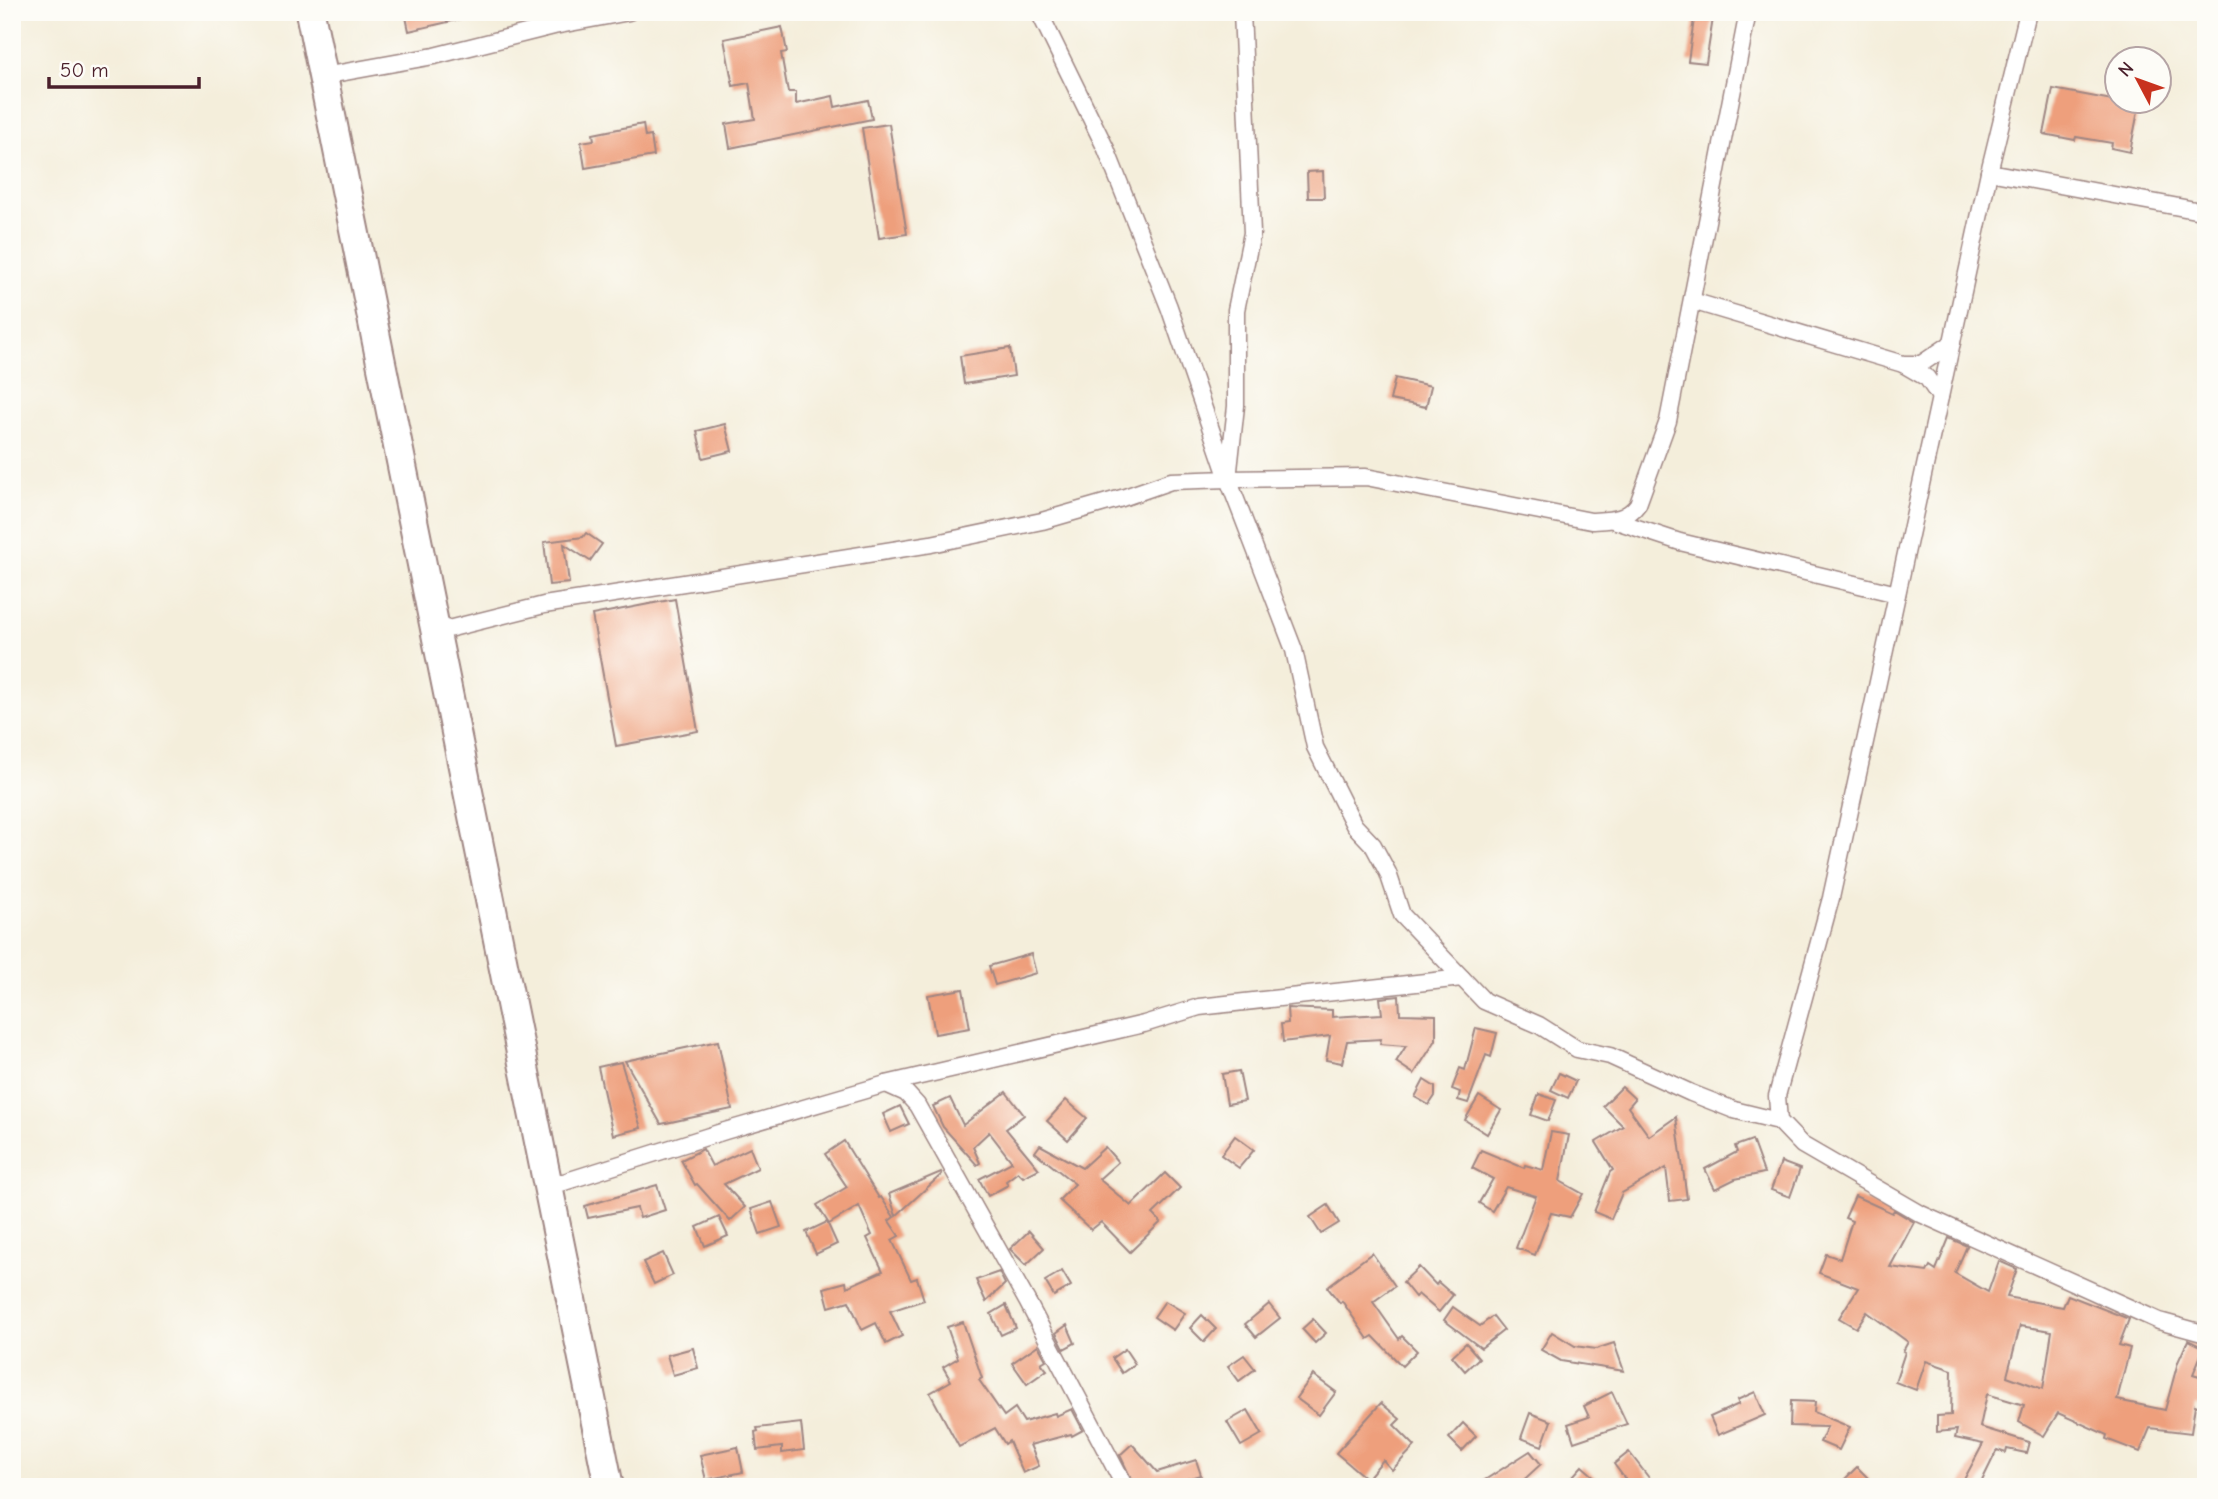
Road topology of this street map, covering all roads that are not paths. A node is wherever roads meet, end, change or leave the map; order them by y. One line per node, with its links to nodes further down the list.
1 (310, 12): 7 (highway)
2 (629, 12): 7 (street)
3 (1039, 12): 14 (street)
4 (1242, 12): 14 (street)
5 (1748, 12): 10 (street)
6 (2028, 12): 8 (street)
7 (323, 76): 17 (highway)
8 (1989, 172): 9 (street); 11 (street)
9 (2206, 212)
10 (1692, 301): 12 (street); 15 (street)
11 (1951, 342): 12 (street); 13 (street)
12 (1903, 364): 13 (street)
13 (1940, 397): 16 (street)
14 (1228, 479): 15 (street); 17 (street); 18 (street)
15 (1613, 520): 16 (street)
16 (1897, 594): 20 (street)
17 (436, 632): 21 (highway)
18 (1462, 978): 19 (street); 20 (street)
19 (886, 1084): 21 (street); 24 (street)
20 (1779, 1121): 22 (street)
21 (548, 1186): 23 (highway)
22 (2206, 1334)
23 (609, 1487)
24 (1125, 1487)

